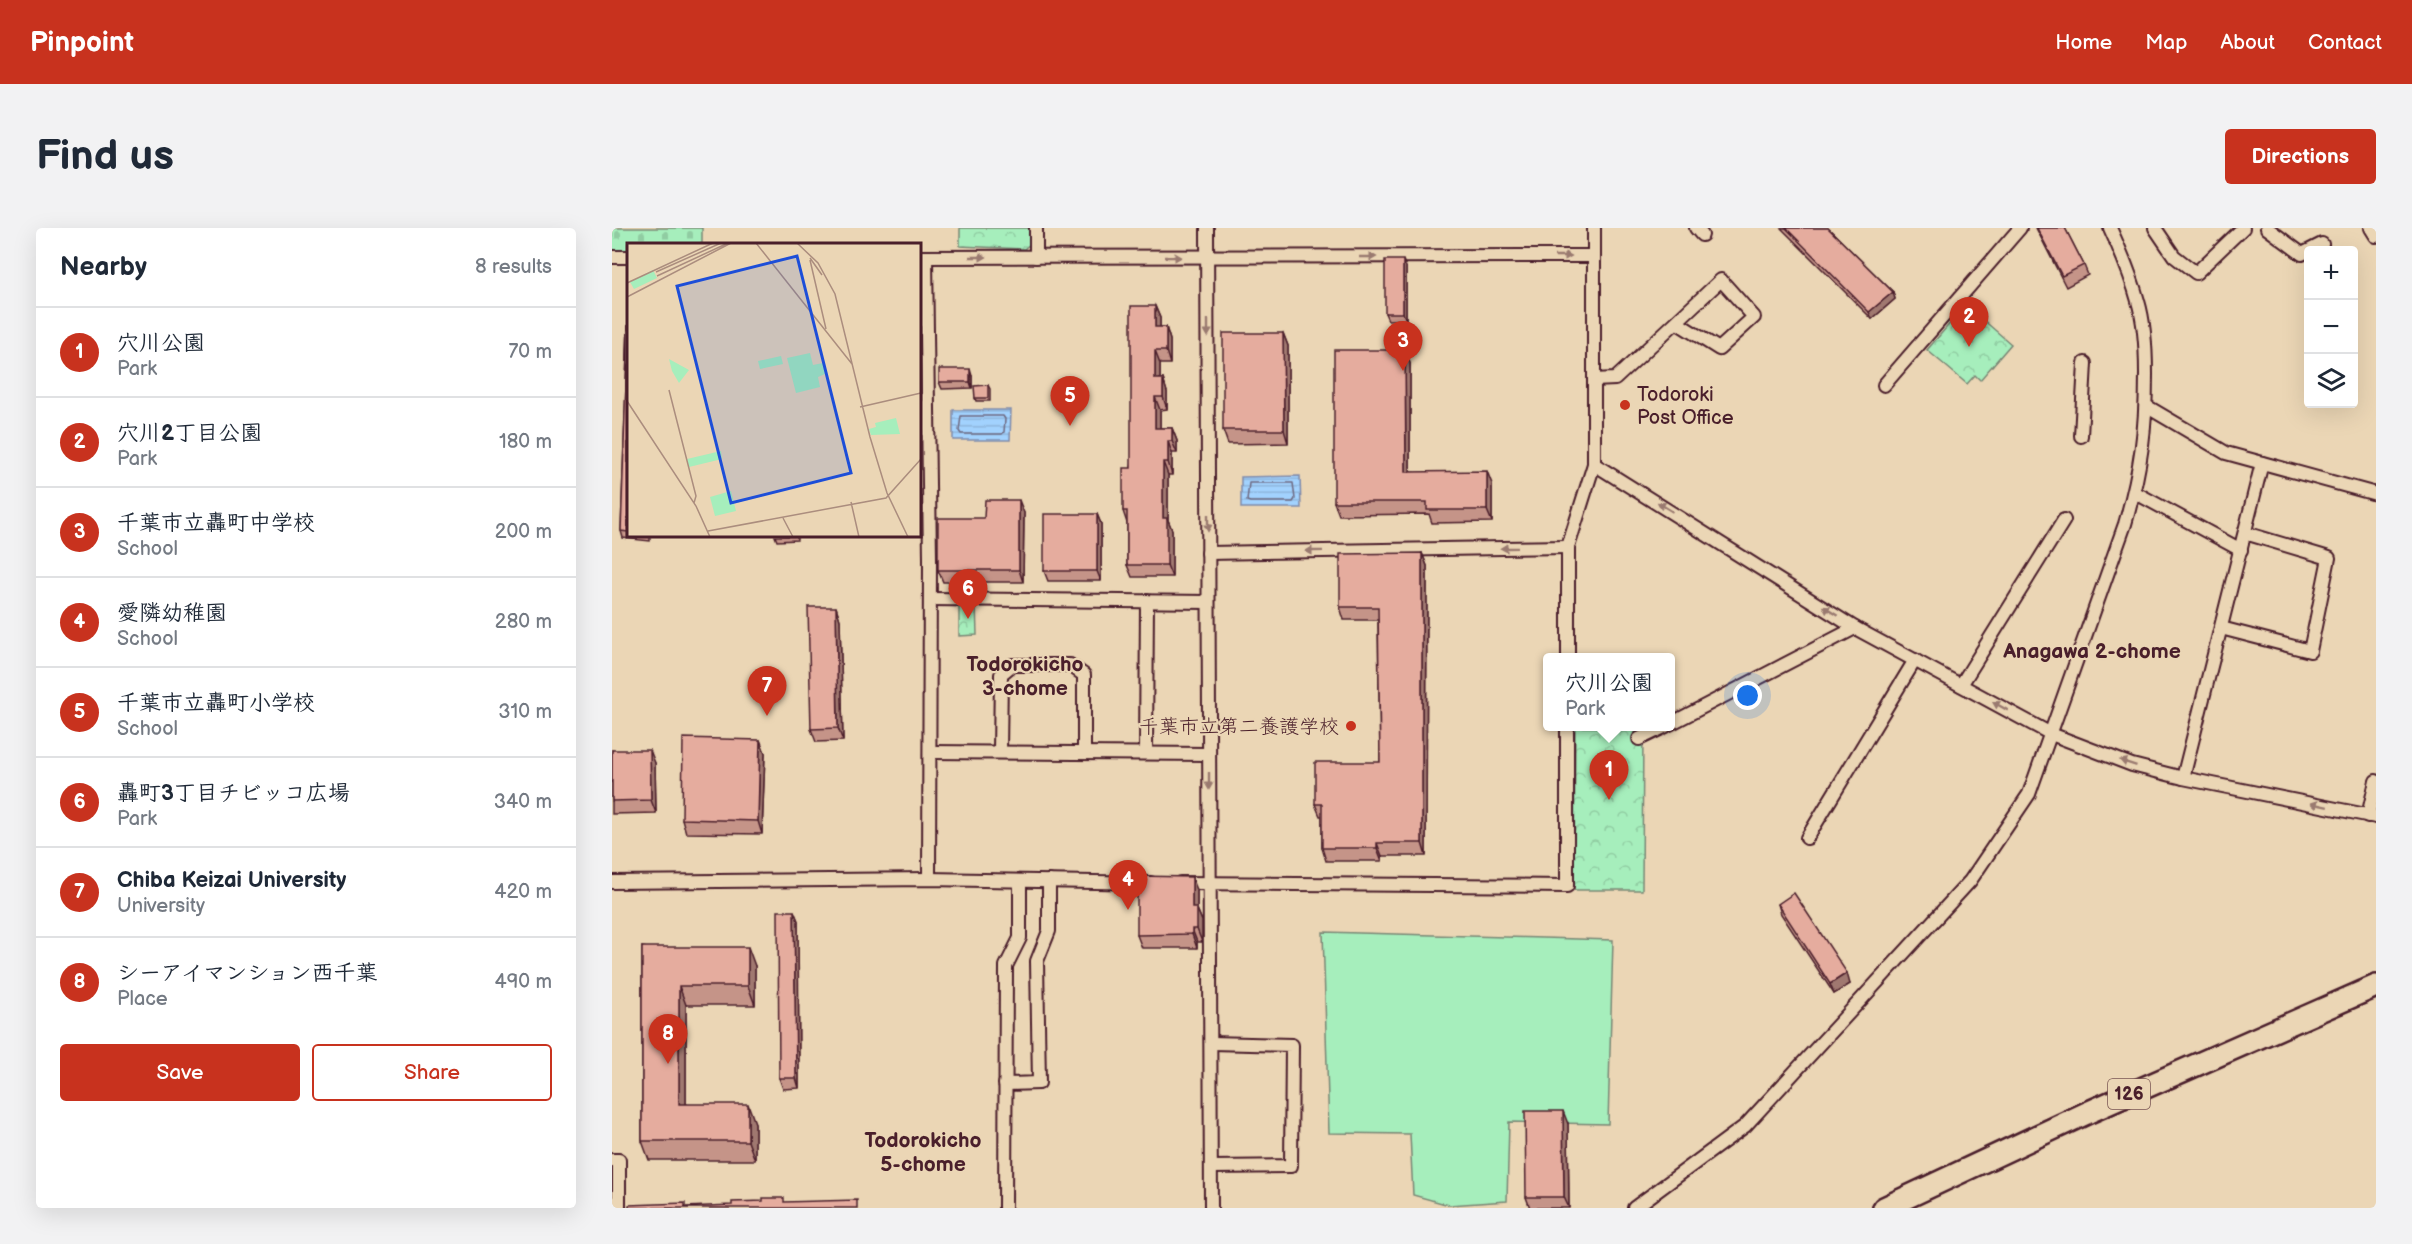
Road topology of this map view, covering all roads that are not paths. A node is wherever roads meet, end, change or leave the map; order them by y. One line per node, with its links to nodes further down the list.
1 (1036, 228): 16 (street)
2 (1207, 228): 17 (street)
3 (1594, 228): 14 (street)
4 (2020, 228): 21 (street)
5 (2110, 228): 22 (street)
6 (2243, 228): 9 (street)
7 (2267, 228): 13 (street)
8 (2371, 228): 10 (street)
9 (2157, 229)
10 (2376, 236)
11 (2322, 244): 12 (street)
12 (2318, 246)
13 (2304, 253)
14 (1594, 256): 17 (street, one-way to 14); 20 (street)
15 (923, 257): 16 (street, one-way to 16); 33 (street)
16 (1036, 257): 17 (street, one-way to 17)
17 (1207, 257): 32 (street, one-way to 32)
18 (1676, 322): 18 (street); 20 (street)
19 (2085, 363): 23 (street)
20 (1594, 380): 25 (street)
21 (1884, 385)
22 (2146, 406): 24 (street); 26 (street)
23 (2081, 436)
24 (2262, 463): 27 (street); 29 (street)
25 (1594, 464): 30 (street); 36 (street, one-way to 25)
26 (2134, 492): 31 (street); 44 (street)
27 (2376, 494)
28 (2064, 520): 40 (street)
29 (2245, 533): 31 (street); 37 (street)
30 (1568, 547): 32 (street, one-way to 32); 38 (street)
31 (2241, 550): 37 (street)
32 (1208, 553): 35 (street)
33 (930, 599): 34 (street); 46 (street)
34 (1147, 601): 35 (street); 49 (street)
35 (1208, 602): 50 (street)
36 (1856, 627): 39 (street); 41 (street)
37 (2221, 628): 51 (street)
38 (1568, 653)
39 (1915, 660): 40 (street); 54 (street)
40 (1960, 685): 44 (street, one-way to 40)
41 (1675, 722)
42 (1568, 731): 59 (street)
43 (1656, 731): 45 (street)
44 (2051, 734): 51 (street, one-way to 44); 68 (street)
45 (1639, 740)
46 (930, 752): 47 (street); 55 (street)
47 (1000, 752): 48 (street); 48 (street)
48 (1084, 753): 49 (street)
49 (1146, 753): 50 (street)
50 (1209, 754): 59 (street, one-way to 59)
51 (2183, 778): 53 (street, one-way to 51)
52 (2376, 781): 53 (street)
53 (2372, 816)
54 (1807, 838)
55 (929, 879): 56 (street); 58 (street)
56 (1020, 881): 57 (street); 62 (street)
57 (1049, 881): 59 (street); 62 (street)
58 (612, 882)
59 (1210, 884): 61 (street)
60 (2376, 986): 69 (highway, 126)
61 (1212, 1043): 64 (street); 64 (street)
62 (1005, 1084): 66 (street)
63 (612, 1160): 65 (street)
64 (1211, 1167): 67 (street)
65 (619, 1208)
66 (1005, 1208)
67 (1211, 1208)
68 (1634, 1208)
69 (1884, 1208)

